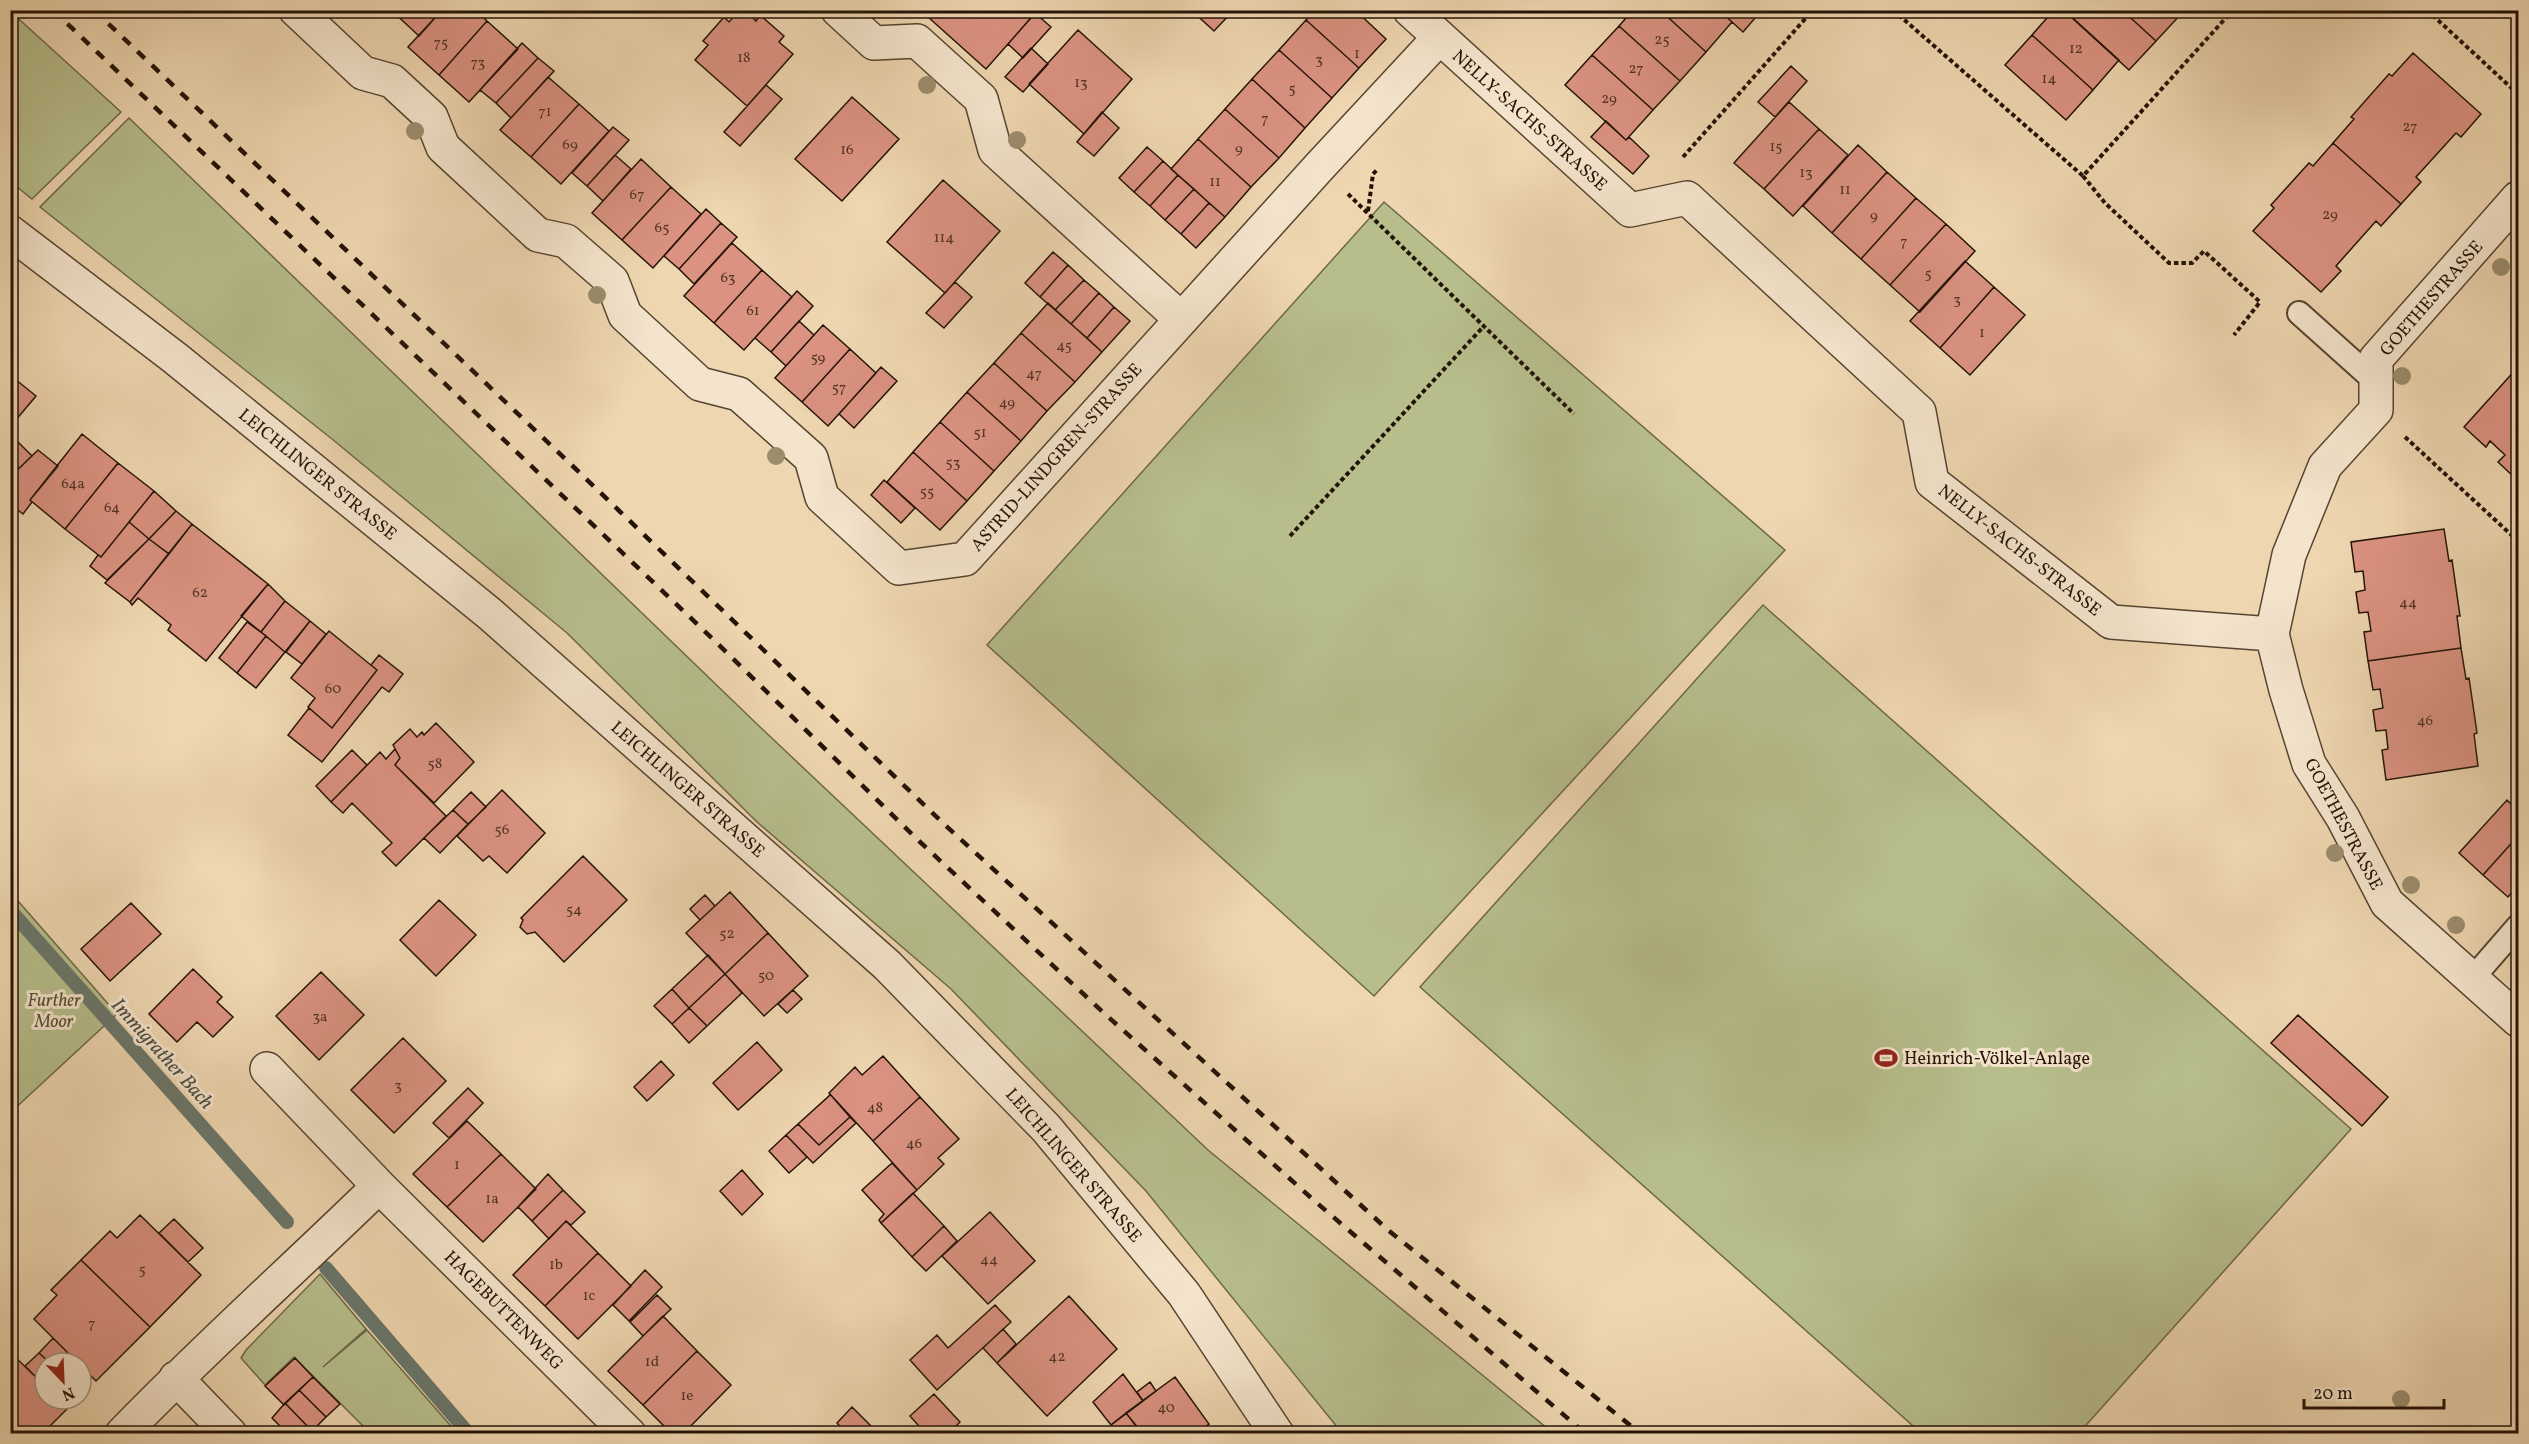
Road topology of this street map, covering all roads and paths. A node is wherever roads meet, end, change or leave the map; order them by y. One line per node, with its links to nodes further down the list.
1 (296, 10): 20 (street, ASTRID-LINDGREN-STRASSE)
2 (838, 10): 20 (street)
3 (1410, 10): 10 (street, NELLY-SACHS-STRASSE)
4 (1813, 10): 16 (path)
5 (1893, 10): 9 (path)
6 (1904, 10): 9 (path)
7 (2233, 10): 14 (path)
8 (2427, 10): 11 (path)
9 (1902, 19): 14 (path)
10 (1439, 38): 13 (street, ASTRID-LINDGREN-STRASSE); 16 (street, NELLY-SACHS-STRASSE)
11 (2518, 94)
12 (1381, 165): 17 (path)
13 (1320, 166): 17 (path); 20 (street, ASTRID-LINDGREN-STRASSE)
14 (2083, 176): 22 (path)
15 (2518, 198): 23 (street, GOETHESTRASSE)
16 (1657, 204): 27 (street, NELLY-SACHS-STRASSE)
17 (1368, 212): 21 (path)
18 (10, 232): 37 (street, LEICHLINGER STRASSE)
19 (2299, 312): 23 (lane)
20 (1181, 319)
21 (1484, 326): 24 (path); 25 (path)
22 (2234, 335)
23 (2376, 396): 26 (path); 27 (street, GOETHESTRASSE)
24 (1574, 414)
25 (1290, 536)
26 (2518, 542)
27 (2272, 634): 29 (street, GOETHESTRASSE)
28 (2518, 926): 29 (lane)
29 (2472, 979): 30 (street, GOETHESTRASSE)
30 (2518, 1020)
31 (267, 1069): 32 (street, HAGEBUTTENWEG)
32 (379, 1186): 33 (street); 36 (street, HAGEBUTTENWEG)
33 (176, 1378): 34 (street); 35 (street)
34 (122, 1434)
35 (230, 1434)
36 (629, 1434)
37 (1277, 1434)

